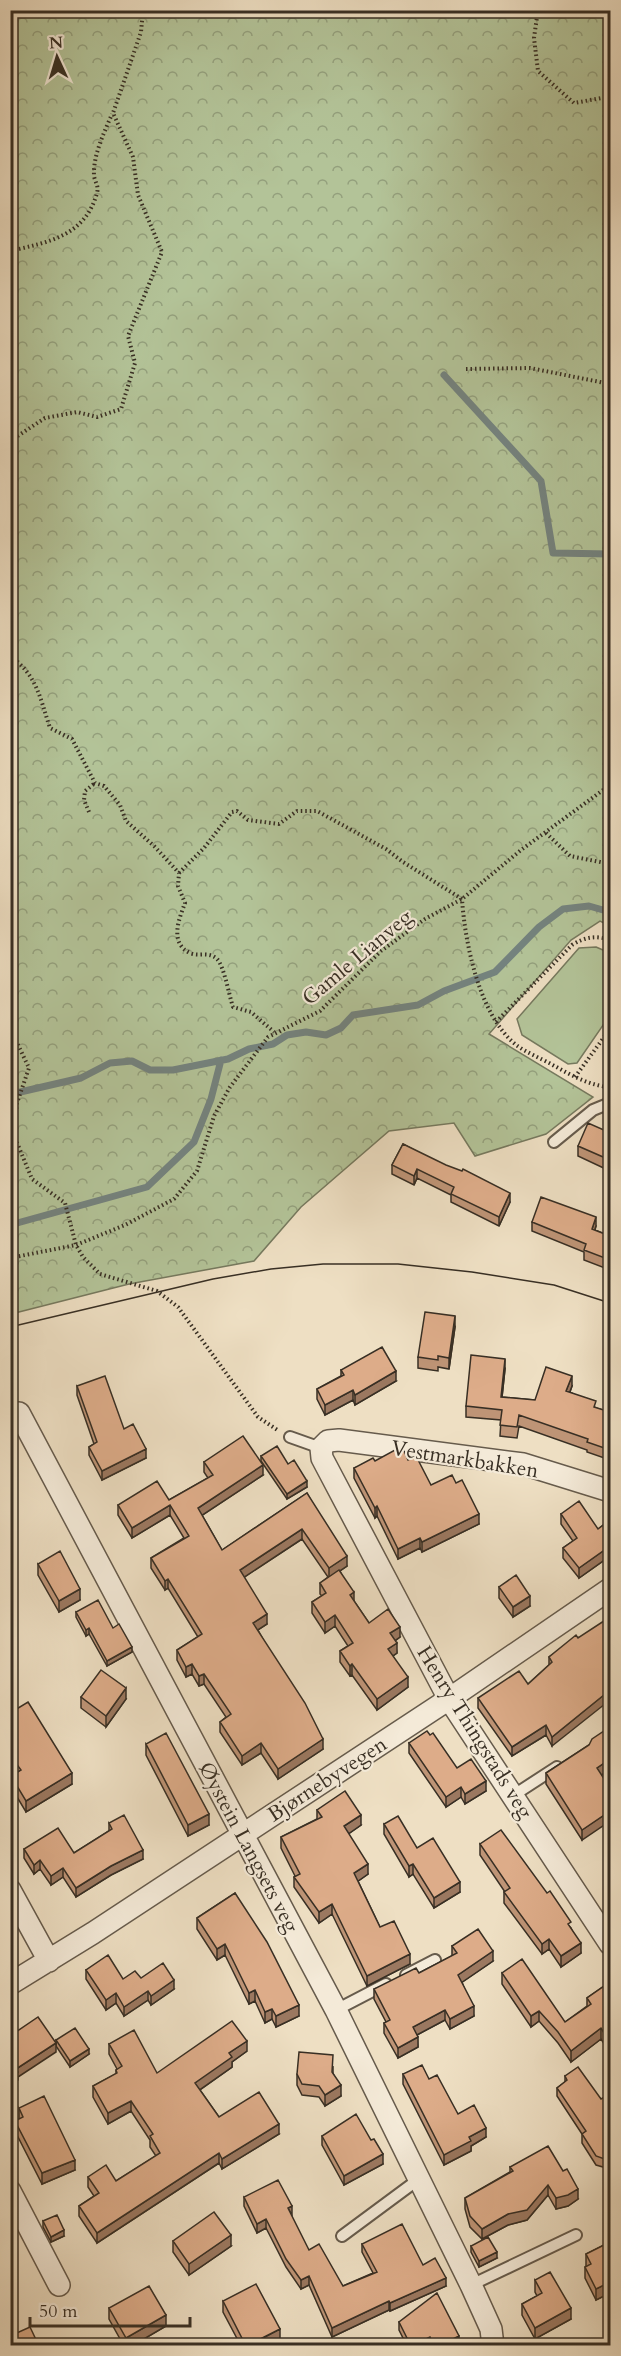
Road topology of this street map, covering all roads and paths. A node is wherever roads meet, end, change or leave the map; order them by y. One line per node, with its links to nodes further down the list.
1 (143, 10): 4 (path)
2 (538, 10): 3 (path)
3 (610, 102)
4 (113, 113): 5 (path); 8 (path)
5 (10, 251)
6 (466, 369): 7 (path)
7 (610, 384)
8 (10, 441)
9 (10, 656): 10 (path)
10 (95, 783): 12 (path); 15 (path)
11 (610, 785): 13 (path, Gamle Lianveg)
12 (89, 812)
13 (546, 833): 14 (path); 16 (path, Gamle Lianveg)
14 (610, 864)
15 (179, 873): 16 (path); 21 (path)
16 (462, 898): 18 (path); 21 (path, Gamle Lianveg)
17 (610, 940): 18 (path)
18 (496, 1022): 24 (path)
19 (10, 1028): 28 (path)
20 (610, 1029): 22 (path)
21 (274, 1032): 28 (path, Gamle Lianveg)
22 (604, 1039): 23 (path); 24 (path)
23 (610, 1044)
24 (575, 1077): 25 (path)
25 (610, 1087)
26 (610, 1103): 27 (lane)
27 (554, 1142)
28 (76, 1245): 29 (path, Gamle Lianveg); 31 (path)
29 (10, 1258)
30 (19, 1413): 38 (street, Øystein Langsets veg)
31 (290, 1437): 32 (lane)
32 (321, 1448): 33 (street, Vestmarkbakken); 35 (street, Henry Thingstads veg)
33 (610, 1491)
34 (610, 1589): 35 (street, Bjørnebyvegen)
35 (449, 1699): 37 (street, Henry Thingstads veg); 38 (street, Bjørnebyvegen)
36 (567, 1761): 37 (lane)
37 (514, 1796): 40 (street, Henry Thingstads veg)
38 (243, 1834): 42 (street, Bjørnebyvegen); 44 (street, Øystein Langsets veg)
39 (10, 1890): 42 (street)
40 (610, 1944)
41 (435, 1960): 44 (lane)
42 (49, 1961): 43 (street, Bjørnebyvegen)
43 (10, 1984)
44 (336, 2010): 45 (street, Øystein Langsets veg)
45 (420, 2179): 48 (lane); 49 (street, Øystein Langsets veg)
46 (10, 2191): 50 (street)
47 (576, 2235): 49 (lane)
48 (342, 2236)
49 (471, 2284): 51 (street, Øystein Langsets veg)
50 (58, 2285)
51 (493, 2346)

